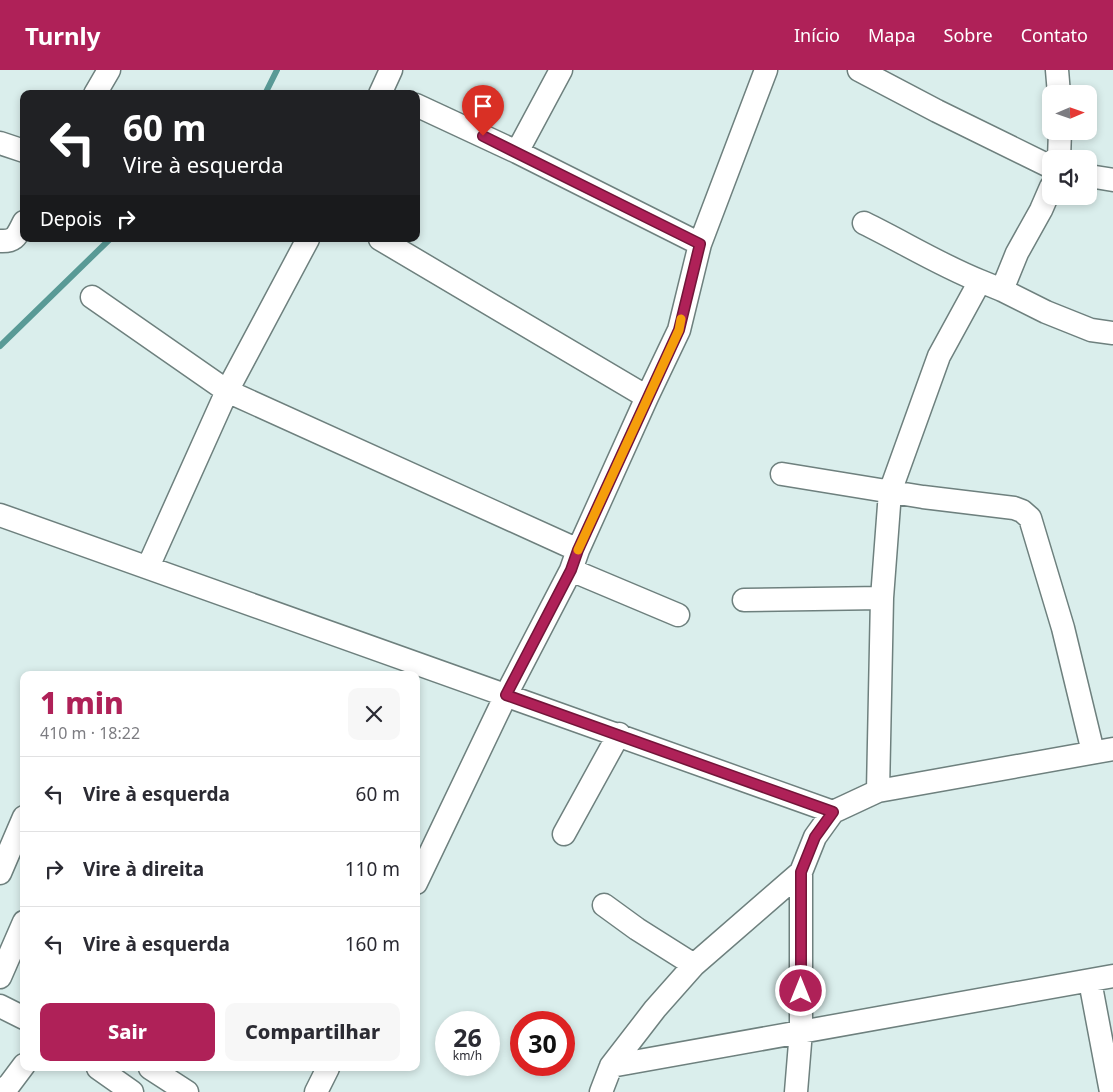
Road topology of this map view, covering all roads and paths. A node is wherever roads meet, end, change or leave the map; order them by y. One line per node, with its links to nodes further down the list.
1 (109, 70): 7 (street)
2 (561, 70): 11 (street)
3 (859, 70): 12 (street)
4 (1057, 70): 6 (street)
5 (761, 72): 21 (street)
6 (1058, 85)
7 (97, 90)
8 (420, 107): 11 (street)
9 (0, 144): 10 (street)
10 (20, 149)
11 (517, 152): 21 (street)
12 (1042, 163)
13 (1097, 177): 14 (street)
14 (1113, 180)
15 (1043, 205): 23 (street)
16 (864, 223): 22 (street)
17 (20, 230): 18 (street)
18 (0, 241)
19 (306, 242): 26 (street)
20 (385, 242): 27 (street)
21 (700, 244): 27 (street)
22 (980, 281): 23 (street); 29 (street)
23 (1002, 290): 25 (street)
24 (92, 297): 26 (street)
25 (1113, 333)
26 (227, 391): 31 (street); 32 (street)
27 (647, 397): 31 (street)
28 (782, 474): 29 (street)
29 (890, 492): 33 (street); 38 (street)
30 (0, 514): 32 (street)
31 (574, 560): 35 (street); 36 (street)
32 (148, 567): 36 (street)
33 (882, 598): 34 (street); 39 (street)
34 (744, 600)
35 (678, 614)
36 (506, 695): 37 (street); 45 (street)
37 (619, 734): 40 (street); 42 (street)
38 (1103, 751): 39 (street)
39 (878, 791): 40 (street)
40 (833, 812): 43 (street)
41 (20, 826): 44 (street)
42 (564, 834)
43 (801, 872): 48 (street); 54 (street)
44 (0, 873)
45 (420, 875)
46 (604, 905): 48 (street)
47 (20, 931): 50 (street)
48 (694, 964): 55 (street)
49 (1113, 976): 51 (street)
50 (0, 977)
51 (1090, 981): 54 (street); 66 (street)
52 (0, 1006): 53 (street)
53 (20, 1016)
54 (801, 1031): 55 (street); 65 (street)
55 (611, 1066): 64 (street)
56 (20, 1070): 60 (street)
57 (102, 1071): 61 (street)
58 (155, 1071): 62 (street)
59 (326, 1071): 63 (street)
60 (0, 1092)
61 (132, 1092)
62 (187, 1092)
63 (316, 1092)
64 (601, 1092)
65 (796, 1092)
66 (1111, 1092)

